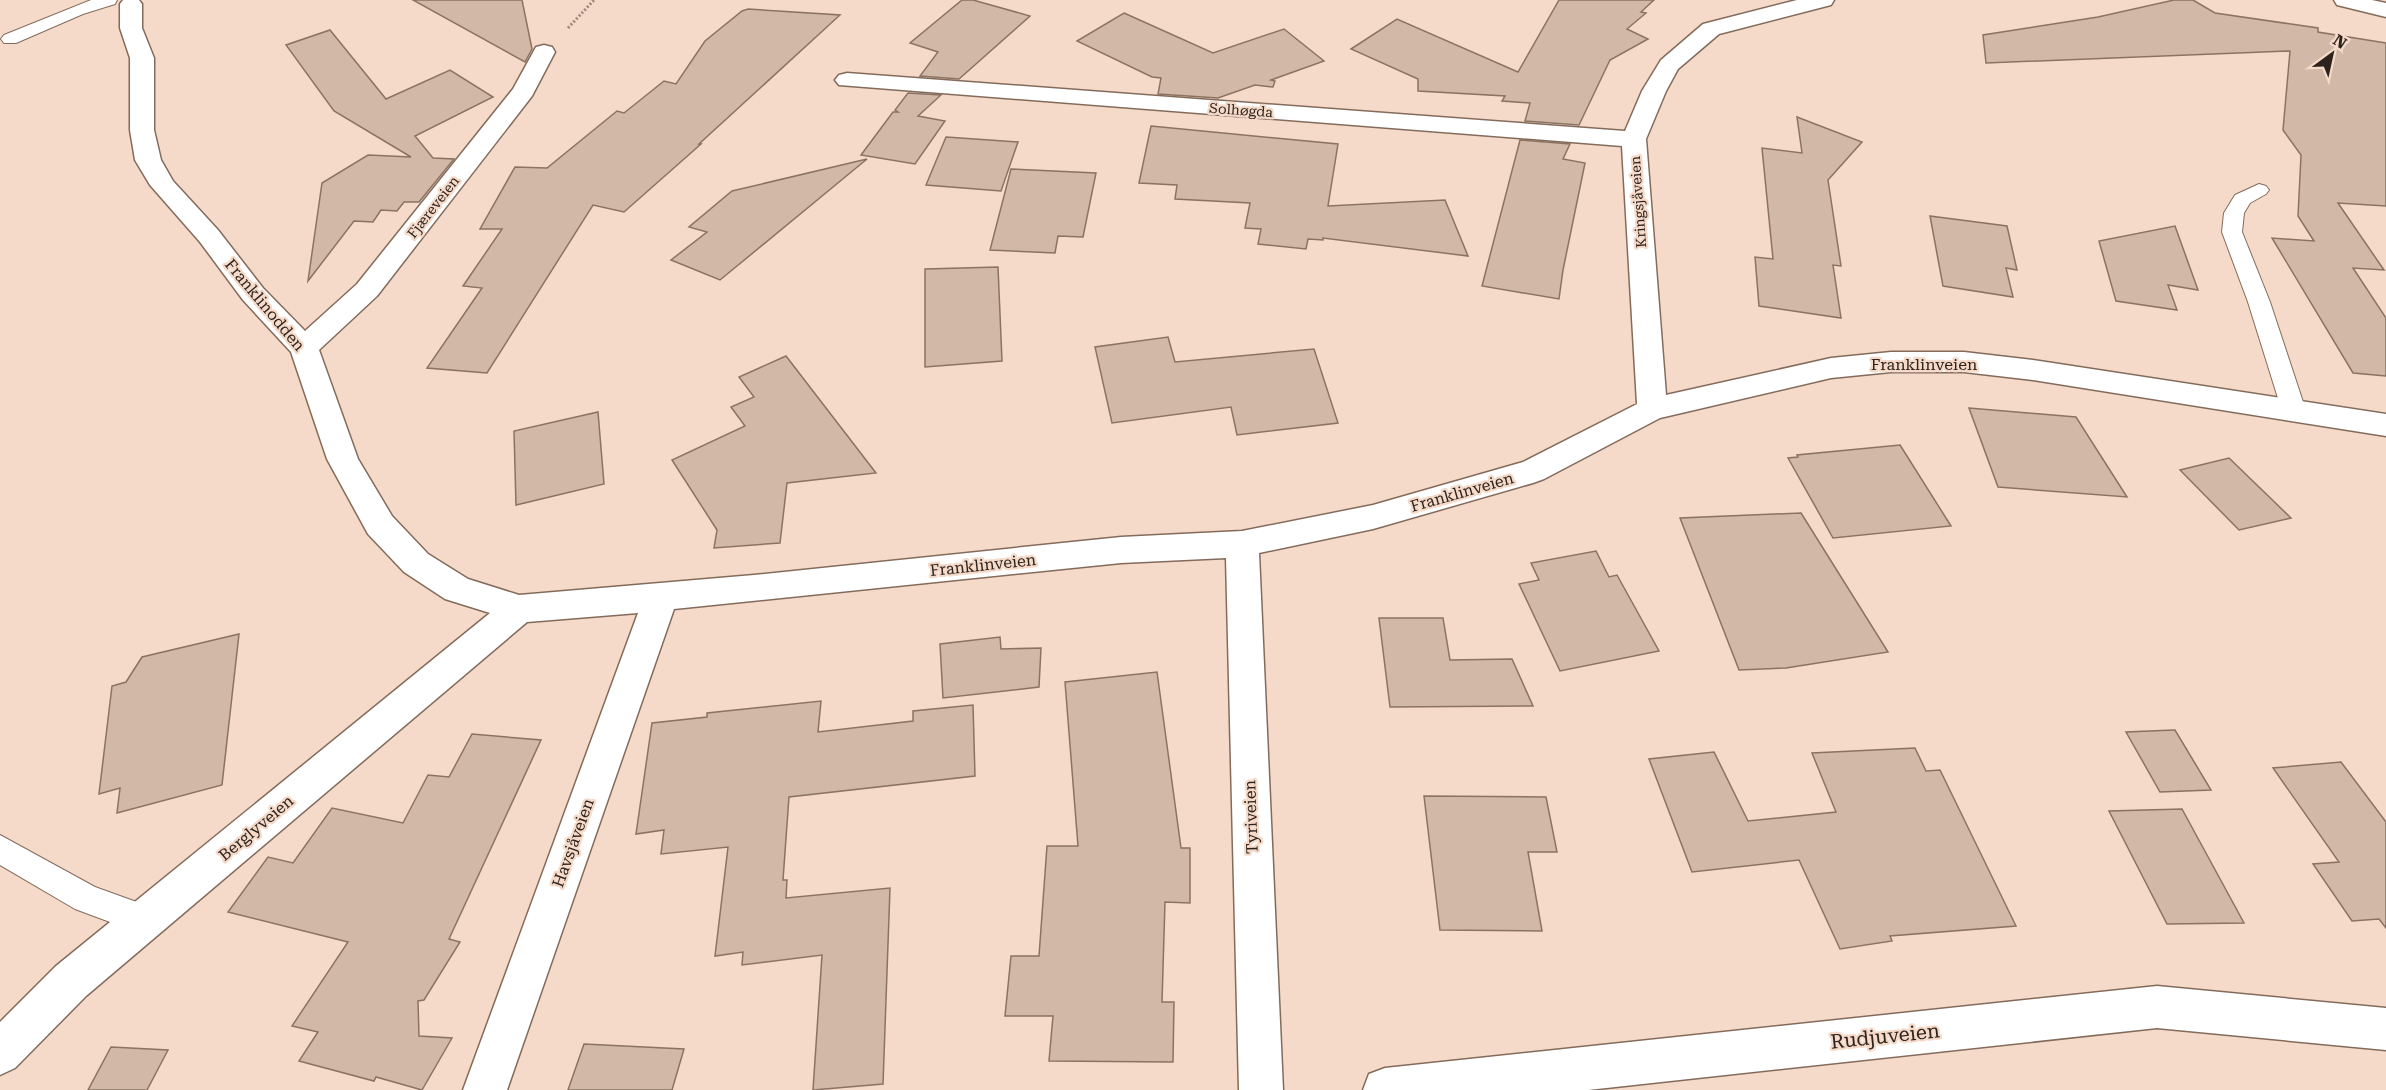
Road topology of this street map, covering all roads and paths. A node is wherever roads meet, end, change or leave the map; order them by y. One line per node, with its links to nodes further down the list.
1 (1823, 0): 8 (street, Kringsjåveien)
2 (2345, 0): 4 (street)
3 (121, 2): 5 (lane); 10 (street, Franklinodden)
4 (2386, 10)
5 (10, 39)
6 (544, 52): 10 (street, Fjæreveien)
7 (847, 80): 8 (street, Solhøgda)
8 (1634, 139): 11 (street, Kringsjåveien)
9 (2259, 190): 12 (lane)
10 (304, 348): 16 (street, Franklinodden)
11 (1652, 409): 12 (street, Franklinveien); 14 (street, Franklinveien)
12 (2294, 411): 13 (street, Franklinveien)
13 (2386, 425)
14 (1242, 544): 15 (street, Franklinveien); 22 (street, Tyriveien)
15 (662, 597): 16 (street, Franklinveien); 21 (street, Havsjåveien)
16 (519, 609): 18 (street, Berglyveien)
17 (0, 849): 18 (lane)
18 (145, 920): 20 (street, Berglyveien)
19 (2386, 1029): 23 (street, Rudjuveien)
20 (0, 1053)
21 (485, 1090)
22 (1261, 1090)
23 (1385, 1090)

